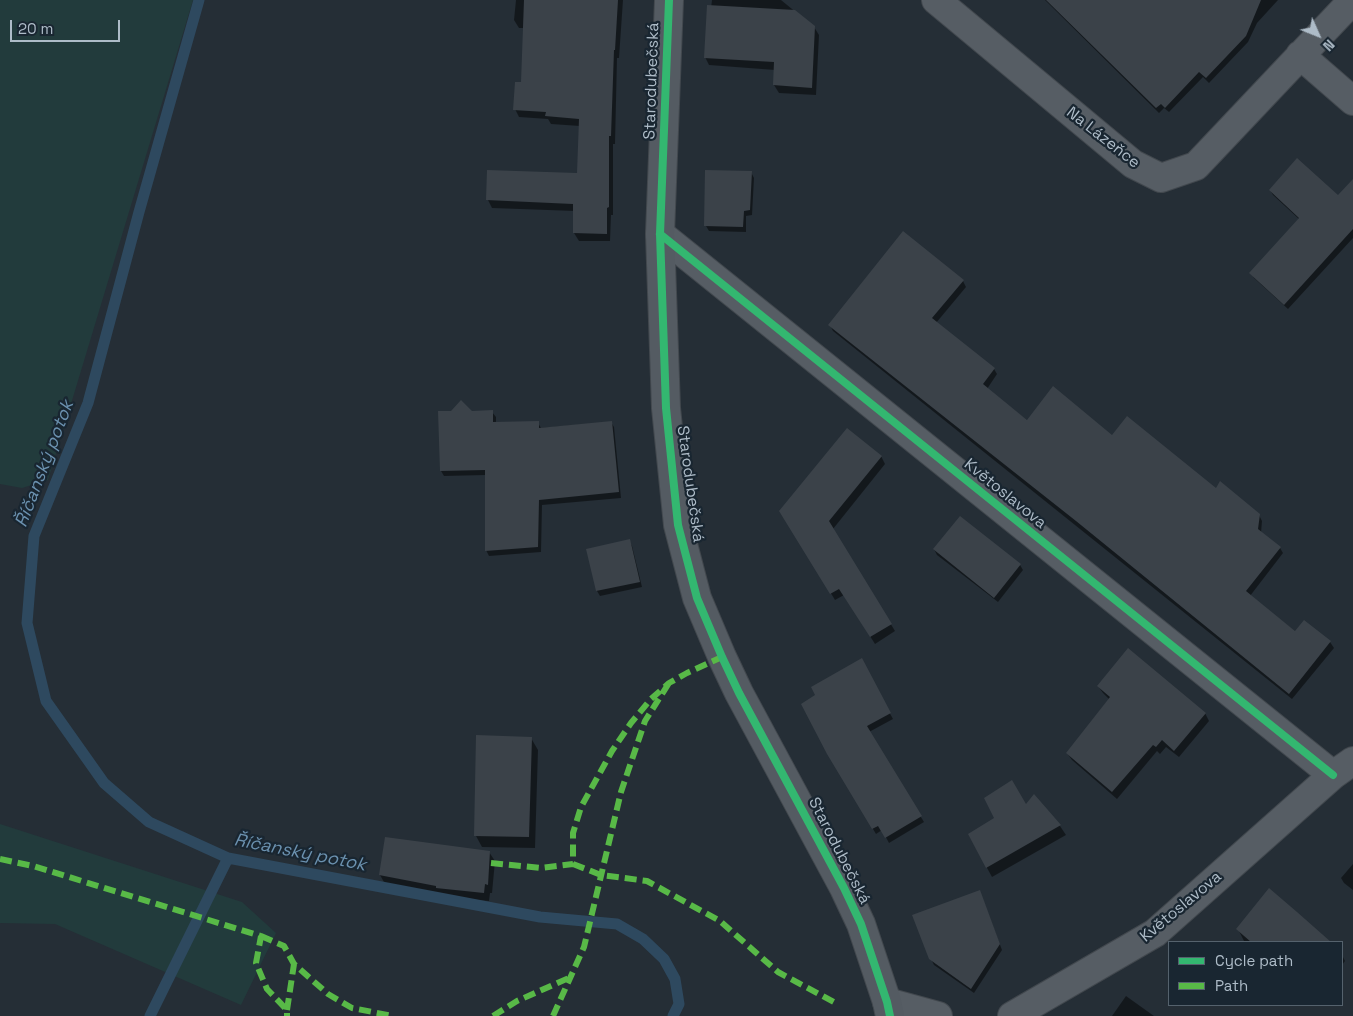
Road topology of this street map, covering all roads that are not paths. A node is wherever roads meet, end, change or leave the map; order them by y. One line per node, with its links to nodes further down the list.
1 (669, 0): 6 (street, Starodubečská)
2 (936, 0): 4 (street, Na Lázeňce)
3 (1353, 0): 4 (street, Na Lázeňce)
4 (1300, 54): 5 (street)
5 (1353, 101)
6 (660, 234): 7 (street, Květoslavova); 8 (street, Starodubečská)
7 (1343, 768): 10 (street, Květoslavova)
8 (888, 1009): 9 (street)
9 (938, 1016)
10 (1012, 1016)

